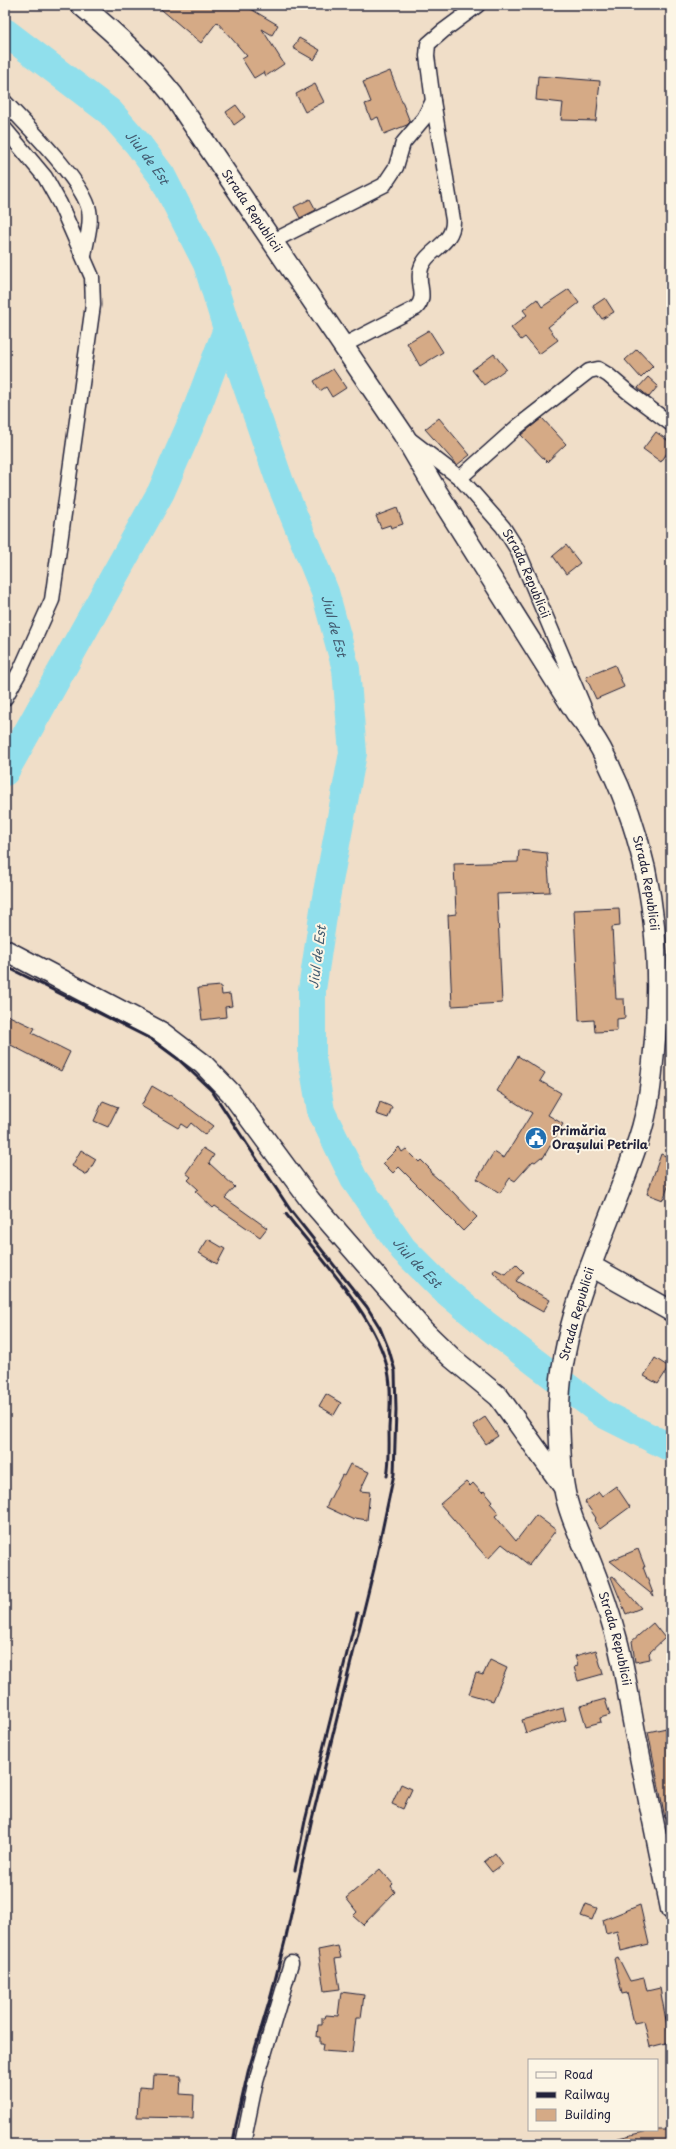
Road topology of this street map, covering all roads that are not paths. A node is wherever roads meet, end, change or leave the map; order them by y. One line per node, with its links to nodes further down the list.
1 (81, 5): 6 (main road, Strada Republicii)
2 (477, 5): 3 (street)
3 (433, 101): 6 (street); 8 (street)
4 (5, 102): 7 (street)
5 (5, 129): 7 (street)
6 (273, 241): 8 (main road, Strada Republicii)
7 (84, 256): 12 (street)
8 (344, 345): 10 (main road, Strada Republicii)
9 (671, 424): 11 (street)
10 (403, 434): 11 (street, Strada Republicii); 13 (main road, Strada Republicii)
11 (460, 478): 13 (street, Strada Republicii)
12 (5, 698)
13 (600, 747): 15 (main road, Strada Republicii)
14 (5, 950): 17 (main road)
15 (591, 1266): 16 (main road); 17 (main road, Strada Republicii)
16 (671, 1311)
17 (564, 1488): 18 (main road, Strada Republicii)
18 (666, 1857): 19 (main road, Strada Republicii)
19 (671, 1909)
20 (291, 1963): 21 (street)
21 (243, 2144)

